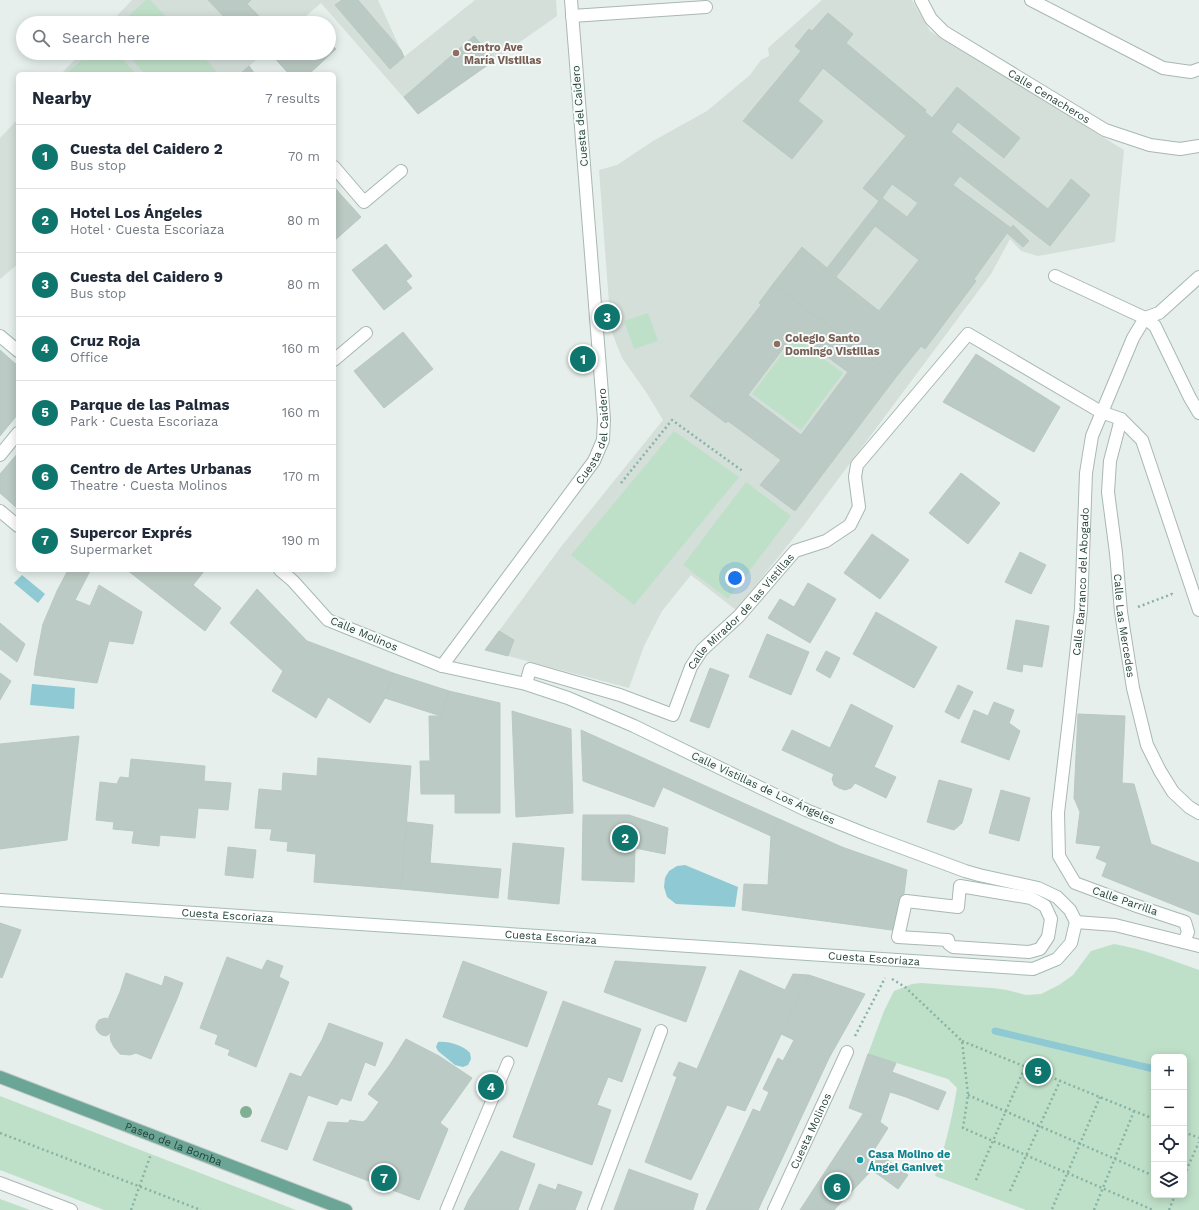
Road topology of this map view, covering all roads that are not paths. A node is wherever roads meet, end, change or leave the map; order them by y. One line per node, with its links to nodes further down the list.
1 (571, 0): 5 (street, Cuesta del Caidero)
2 (922, 0): 7 (street, Calle Cenacheros)
3 (1031, 0): 6 (street)
4 (706, 7): 5 (street)
5 (572, 16): 26 (street, Cuesta del Caidero)
6 (1199, 69)
7 (1199, 146)
8 (336, 169): 9 (street)
9 (401, 171)
10 (1055, 276): 12 (street)
11 (1199, 277): 12 (street)
12 (1145, 318): 17 (street, Calle Barranco del Abogado); 18 (street)
13 (366, 333): 16 (street)
14 (0, 336): 15 (street)
15 (16, 349)
16 (336, 358)
17 (1101, 412): 19 (street); 27 (street, Calle Mirador de las Vistillas); 29 (street, Calle Barranco del Abogado)
18 (1199, 413)
19 (1121, 419): 25 (street); 28 (street, Calle Las Mercedes)
20 (16, 435): 21 (street)
21 (0, 455)
22 (0, 511): 23 (street)
23 (16, 524)
24 (282, 572): 26 (street, Calle Molinos)
25 (1199, 610)
26 (442, 666): 27 (street, Calle Vistillas de Los Ángeles)
27 (526, 684): 31 (street, Calle Vistillas de Los Ángeles)
28 (1199, 813)
29 (1059, 856): 33 (street, Calle Parrilla)
30 (0, 900): 31 (street, Cuesta Escoriaza)
31 (1076, 922): 33 (street)
32 (948, 940): 32 (street)
33 (1184, 942): 34 (street)
34 (1199, 946)
35 (661, 1031): 43 (street)
36 (847, 1052): 44 (street, Cuesta Molinos)
37 (508, 1062): 42 (lane)
38 (0, 1078): 41 (main road, Paseo de la Bomba)
39 (0, 1183): 40 (street)
40 (71, 1210)
41 (346, 1210)
42 (446, 1210)
43 (594, 1210)
44 (774, 1210)

